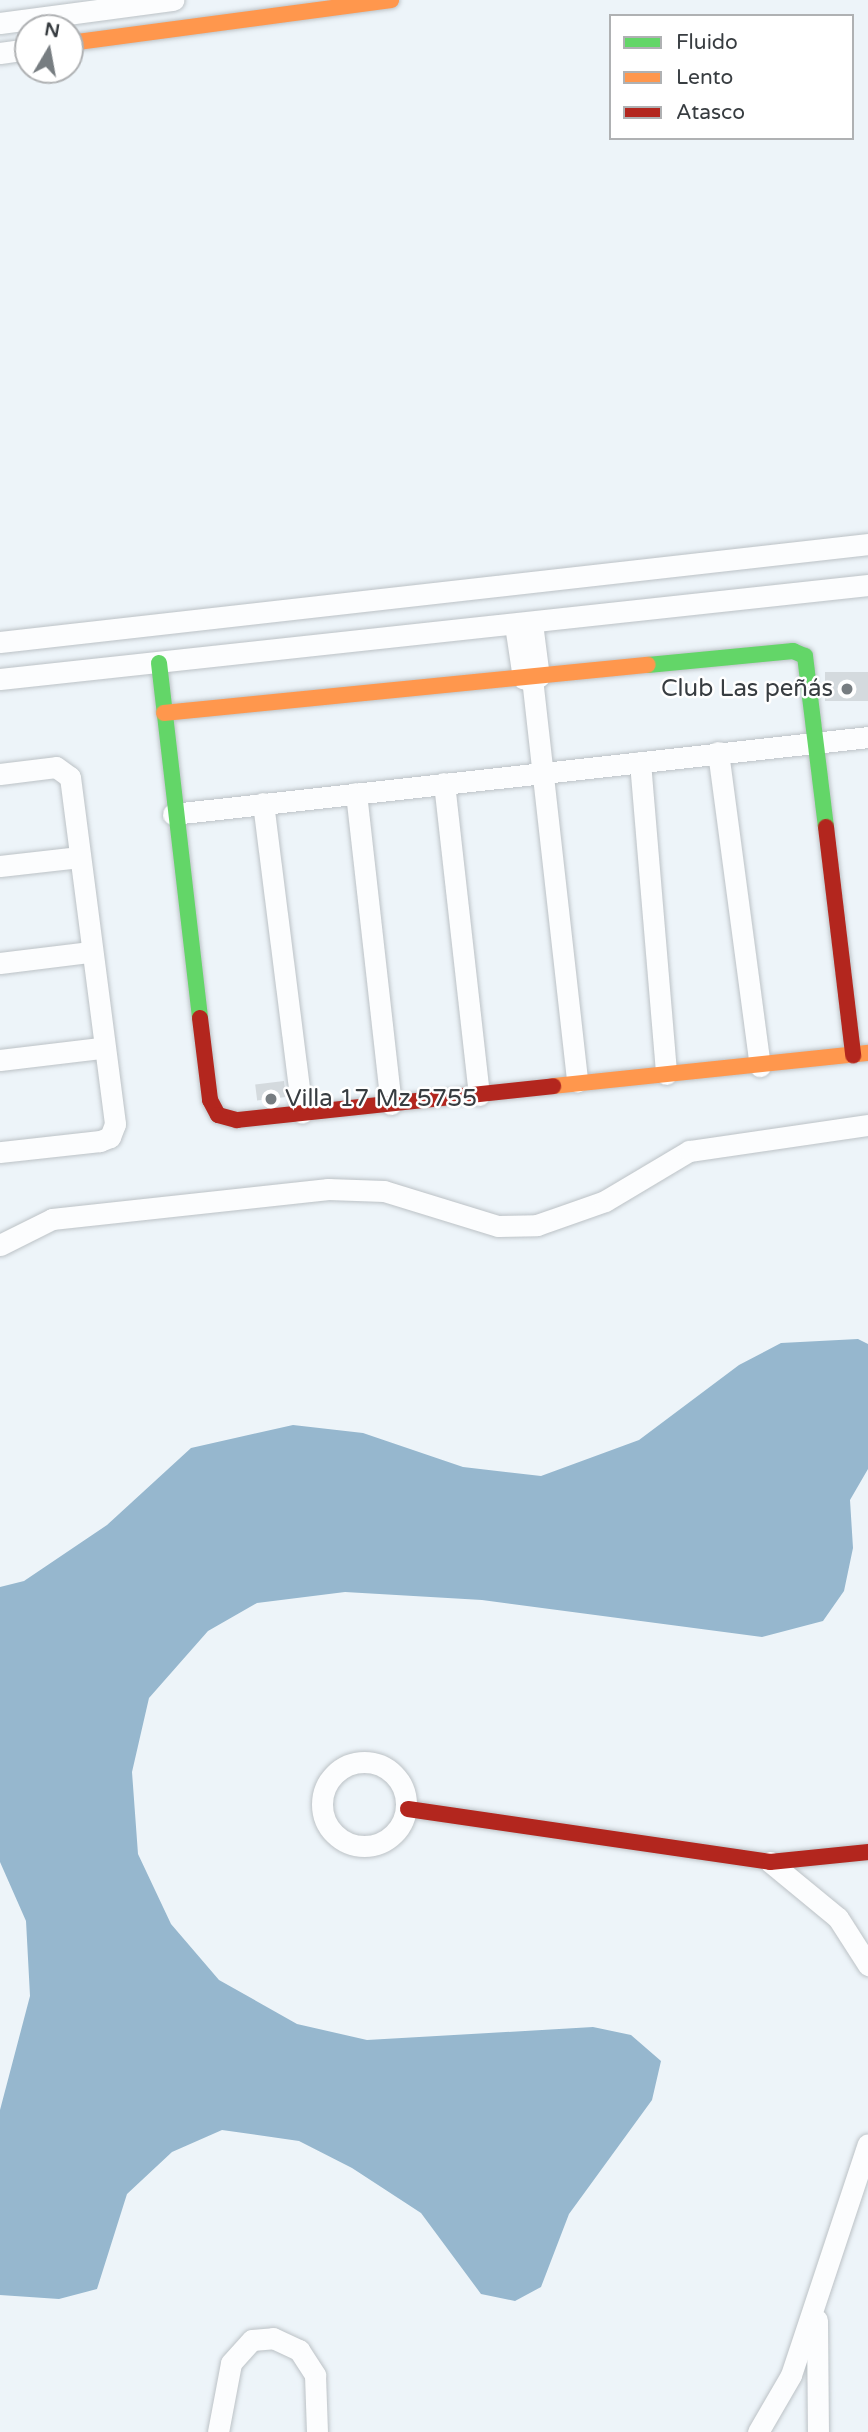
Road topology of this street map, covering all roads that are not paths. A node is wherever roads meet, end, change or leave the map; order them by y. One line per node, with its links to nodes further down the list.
1 (173, 0): 3 (street)
2 (391, 0): 4 (street)
3 (0, 23)
4 (84, 41)
5 (868, 544): 8 (street)
6 (868, 585): 7 (street)
7 (523, 624): 10 (street); 12 (street)
8 (130, 626): 9 (street); 11 (street)
9 (0, 642)
10 (159, 663): 11 (street); 14 (street)
11 (134, 664): 13 (street)
12 (531, 678): 14 (street); 16 (street); 19 (street)
13 (0, 679)
14 (164, 713): 24 (street)
15 (868, 737): 16 (street)
16 (817, 741): 17 (street); 30 (street)
17 (718, 752): 18 (street); 32 (street)
18 (640, 762): 19 (street); 33 (street)
19 (541, 772): 21 (street); 34 (street)
20 (0, 774): 25 (street)
21 (443, 783): 22 (street); 35 (street)
22 (356, 793): 23 (street); 36 (street)
23 (263, 803): 24 (street); 37 (street)
24 (173, 814): 37 (street)
25 (79, 858): 26 (street); 27 (street)
26 (0, 866)
27 (90, 952): 28 (street); 29 (street)
28 (0, 963)
29 (100, 1048): 31 (street); 39 (street)
30 (860, 1054): 32 (street)
31 (0, 1060)
32 (760, 1066): 33 (street)
33 (666, 1074): 34 (street)
34 (577, 1082): 35 (street)
35 (479, 1095): 36 (street)
36 (391, 1104): 37 (street)
37 (302, 1113)
38 (868, 1125): 40 (street)
39 (0, 1152)
40 (0, 1245)
41 (408, 1809): 41 (street); 43 (street)
42 (868, 1852): 43 (street)
43 (770, 1862): 44 (street)
44 (868, 1965)
45 (868, 2144): 46 (street)
46 (817, 2304): 49 (street); 50 (street)
47 (218, 2432): 48 (street)
48 (317, 2432)
49 (758, 2432)
50 (818, 2432)

